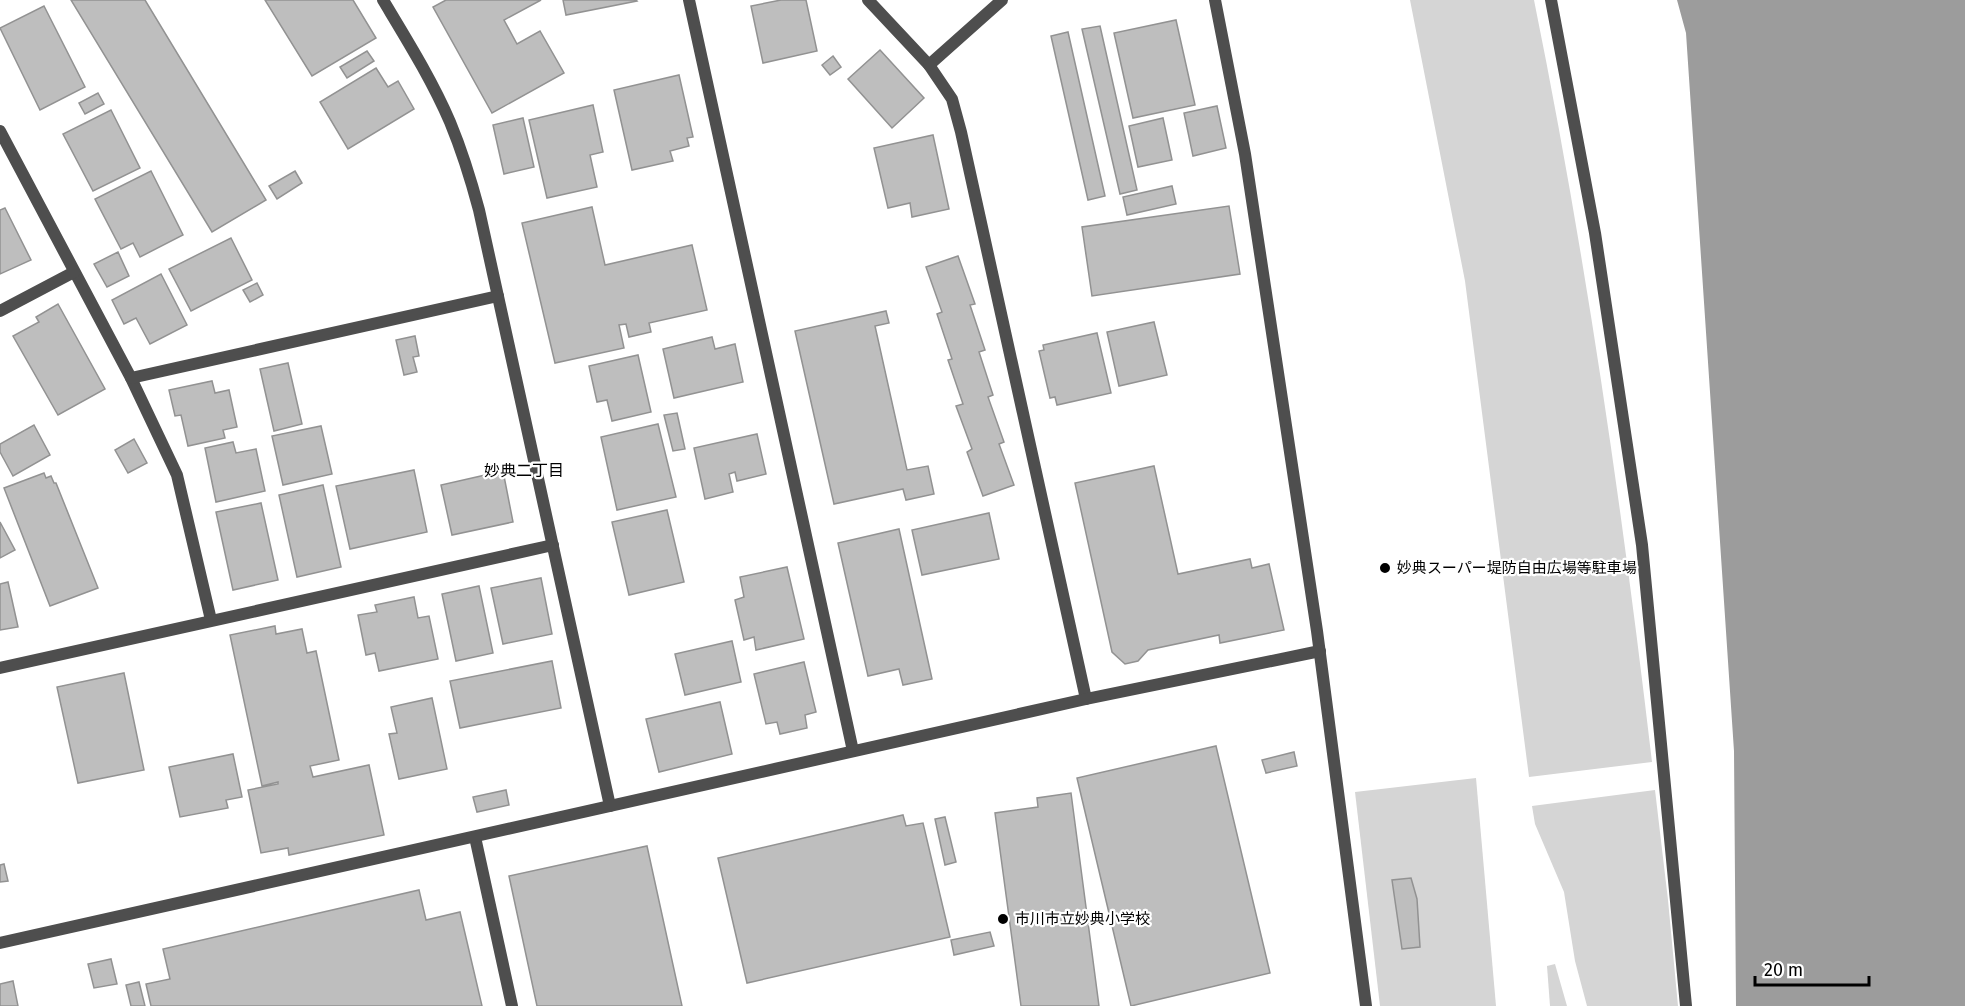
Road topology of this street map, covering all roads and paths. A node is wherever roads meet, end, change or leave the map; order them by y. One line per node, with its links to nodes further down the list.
1 (689, 0): 18 (street)
2 (868, 0): 7 (street)
3 (1002, 0): 7 (street)
4 (1215, 0): 15 (street)
5 (1551, 0): 24 (street)
6 (389, 2): 10 (street)
7 (928, 65): 17 (street)
8 (0, 131): 9 (street)
9 (74, 272): 11 (street); 12 (street)
10 (498, 296): 12 (street); 13 (street)
11 (0, 311)
12 (131, 378): 14 (street)
13 (553, 545): 14 (street); 19 (street)
14 (211, 620): 16 (street)
15 (1320, 651): 17 (street); 23 (street)
16 (0, 668)
17 (1086, 699): 18 (street)
18 (853, 751): 19 (street)
19 (610, 806): 20 (street)
20 (476, 837): 21 (street); 22 (street)
21 (0, 944)
22 (512, 1006)
23 (1366, 1006)
24 (1686, 1006)

